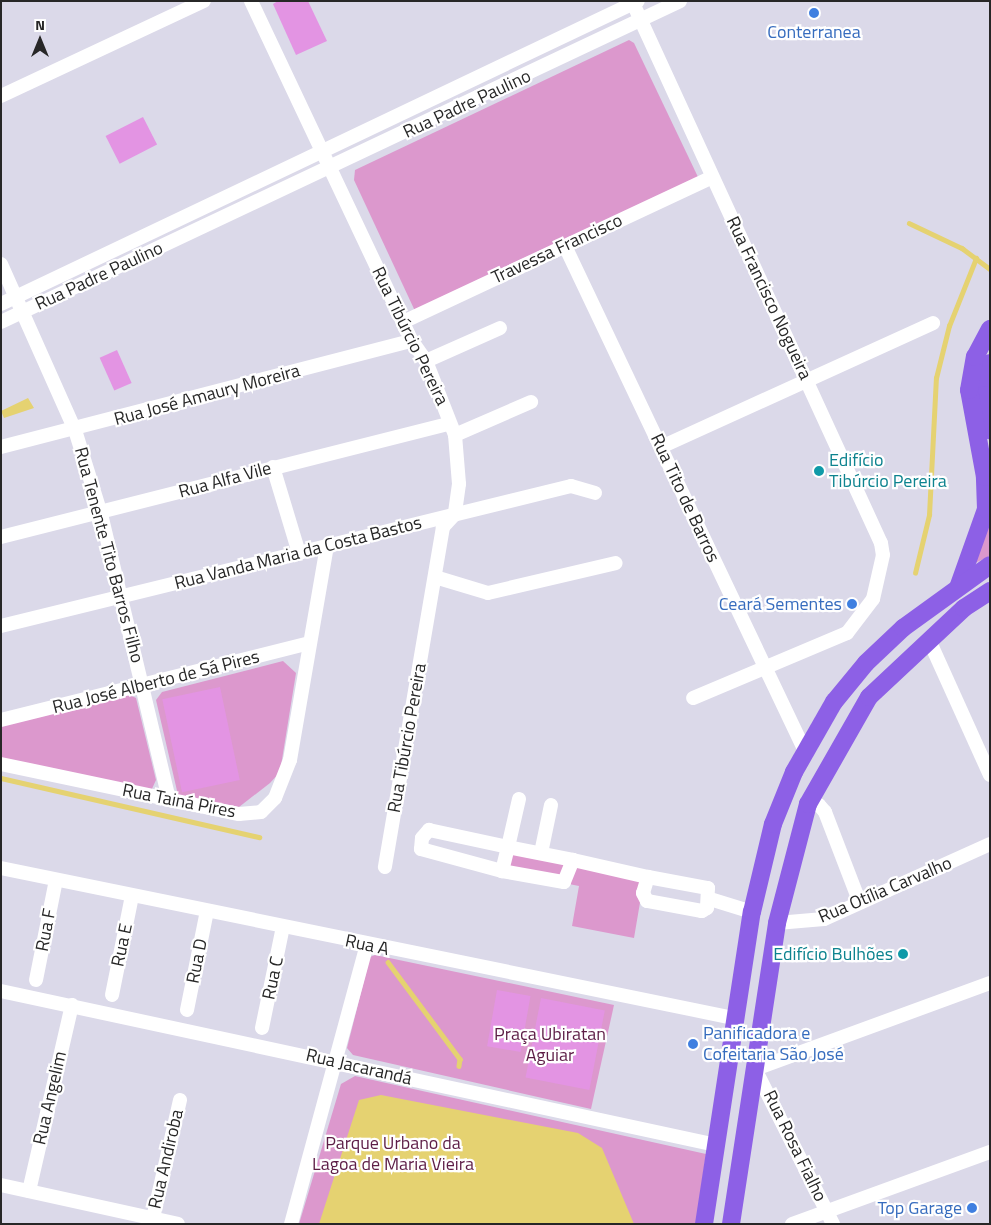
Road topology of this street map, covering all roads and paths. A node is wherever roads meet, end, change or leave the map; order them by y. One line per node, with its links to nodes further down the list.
1 (204, 1): 9 (street)
2 (251, 1): 11 (street, Rua Tibúrcio Pereira)
3 (680, 1): 5 (street, Rua Padre Paulino)
4 (634, 2): 5 (street, Rua Francisco Nogueira); 6 (street, Rua Padre Paulino)
5 (640, 20): 7 (street, Rua Padre Paulino); 13 (street, Rua Francisco Nogueira)
6 (507, 66): 7 (street); 8 (street, Rua Padre Paulino)
7 (515, 82): 10 (street, Rua Padre Paulino)
8 (457, 90): 10 (street); 11 (street, Rua Padre Paulino)
9 (1, 96)
10 (465, 105): 12 (street, Rua Padre Paulino)
11 (325, 152): 12 (street, Rua Tibúrcio Pereira); 14 (street, Rua Padre Paulino)
12 (332, 168): 15 (street, Rua Padre Paulino); 22 (street, Rua Tibúrcio Pereira)
13 (712, 177): 16 (street, Travessa Francisco); 29 (street, Rua Francisco Nogueira)
14 (245, 189): 15 (street); 18 (street, Rua Padre Paulino)
15 (252, 205): 20 (street, Rua Padre Paulino)
16 (565, 246): 22 (street, Travessa Francisco); 35 (street, Rua Tito de Barros)
17 (1, 264): 18 (street, Rua Tenente Tito Barros Filho)
18 (16, 296): 19 (street, Rua Padre Paulino); 20 (street, Rua Tenente Tito Barros Filho)
19 (1, 304)
20 (23, 312): 21 (street, Rua Padre Paulino); 32 (street, Rua Tenente Tito Barros Filho)
21 (1, 322)
22 (403, 322): 26 (street, Rua Tibúrcio Pereira)
23 (933, 323): 29 (street)
24 (500, 328): 27 (street)
25 (990, 329): 46 (main road)
26 (412, 341): 27 (street, Rua Tibúrcio Pereira); 32 (street, Rua José Amaury Moreira)
27 (426, 361): 31 (street, Rua Tibúrcio Pereira)
28 (990, 363): 33 (main road)
29 (807, 381): 35 (street); 54 (street, Rua Francisco Nogueira)
30 (531, 402): 31 (street, Rua Alfa Vile)
31 (452, 429): 36 (street, Rua Alfa Vile); 39 (street, Rua Tibúrcio Pereira)
32 (75, 430): 34 (street, Rua José Amaury Moreira); 38 (street, Rua Tenente Tito Barros Filho)
33 (990, 430)
34 (1, 448)
35 (661, 448): 54 (street, Rua Tito de Barros)
36 (273, 467): 38 (street, Rua Alfa Vile); 42 (street)
37 (596, 493): 39 (street, Rua Vanda Maria da Costa Bastos)
38 (101, 514): 40 (street, Rua Alfa Vile); 48 (street, Rua Tenente Tito Barros Filho)
39 (455, 514): 41 (street, Rua Vanda Maria da Costa Bastos); 45 (street, Rua Tibúrcio Pereira)
40 (1, 536)
41 (327, 546): 42 (street, Rua Vanda Maria da Costa Bastos); 53 (street, Rua Tainá Pires)
42 (299, 553): 48 (street, Rua Vanda Maria da Costa Bastos)
43 (616, 563): 45 (street)
44 (990, 565): 46 (main road)
45 (435, 577): 69 (street, Rua Tibúrcio Pereira)
46 (959, 585): 58 (main road)
47 (990, 591): 50 (main road)
48 (122, 597): 51 (street, Rua Vanda Maria da Costa Bastos); 55 (street, Rua Tenente Tito Barros Filho)
49 (990, 607): 50 (main road)
50 (964, 608): 52 (main road)
51 (1, 626)
52 (929, 640): 60 (street); 63 (main road)
53 (310, 643): 55 (street, Rua José Alberto de Sá Pires); 62 (street, Rua Tainá Pires)
54 (766, 669): 56 (street, Rua Francisco Nogueira); 58 (street, Rua Tito de Barros)
55 (144, 688): 57 (street, Rua José Alberto de Sá Pires); 62 (street, Rua Tenente Tito Barros Filho)
56 (693, 698)
57 (1, 720)
58 (804, 749): 78 (main road)
59 (1, 764): 62 (street, Rua Tainá Pires)
60 (990, 775)
61 (519, 799): 66 (street)
62 (169, 800)
63 (808, 804): 76 (street); 79 (main road)
64 (551, 805): 67 (street)
65 (990, 844): 76 (street, Rua Otília Carvalho)
66 (508, 847): 67 (street); 71 (street); 71 (street)
67 (541, 854): 68 (street)
68 (573, 860): 71 (street); 72 (street)
69 (385, 867)
70 (1, 868): 73 (street, Rua A)
71 (502, 871)
72 (648, 877): 75 (street); 75 (street)
73 (56, 880): 74 (street, Rua A); 82 (street, Rua F)
74 (132, 896): 77 (street, Rua A); 85 (street, Rua E)
75 (710, 899): 78 (street)
76 (860, 903): 79 (street, Rua Otília Carvalho)
77 (207, 911): 80 (street, Rua A); 87 (street, Rua D)
78 (752, 912): 88 (main road)
79 (777, 923): 91 (main road)
80 (283, 927): 81 (street, Rua A); 89 (street, Rua C)
81 (367, 945): 88 (street, Rua A); 90 (street)
82 (36, 980)
83 (990, 983): 91 (street)
84 (1, 991): 86 (street, Rua Jacarandá)
85 (112, 995)
86 (72, 1005): 90 (street, Rua Jacarandá); 96 (street, Rua Angelim)
87 (187, 1010)
88 (734, 1018): 93 (main road)
89 (262, 1028)
90 (338, 1062): 93 (street, Rua Jacarandá); 101 (street)
91 (755, 1069): 97 (street, Rua Rosa Fialho); 103 (main road)
92 (180, 1100): 99 (street, Rua Andiroba)
93 (716, 1145): 102 (main road)
94 (990, 1152): 97 (street)
95 (1, 1185): 96 (street)
96 (29, 1191): 98 (street)
97 (826, 1210): 104 (street); 105 (street, Rua Rosa Fialho)
98 (124, 1218): 99 (street)
99 (152, 1218): 100 (street)
100 (178, 1224)
101 (290, 1224)
102 (704, 1224)
103 (731, 1224)
104 (792, 1224)
105 (833, 1224)

